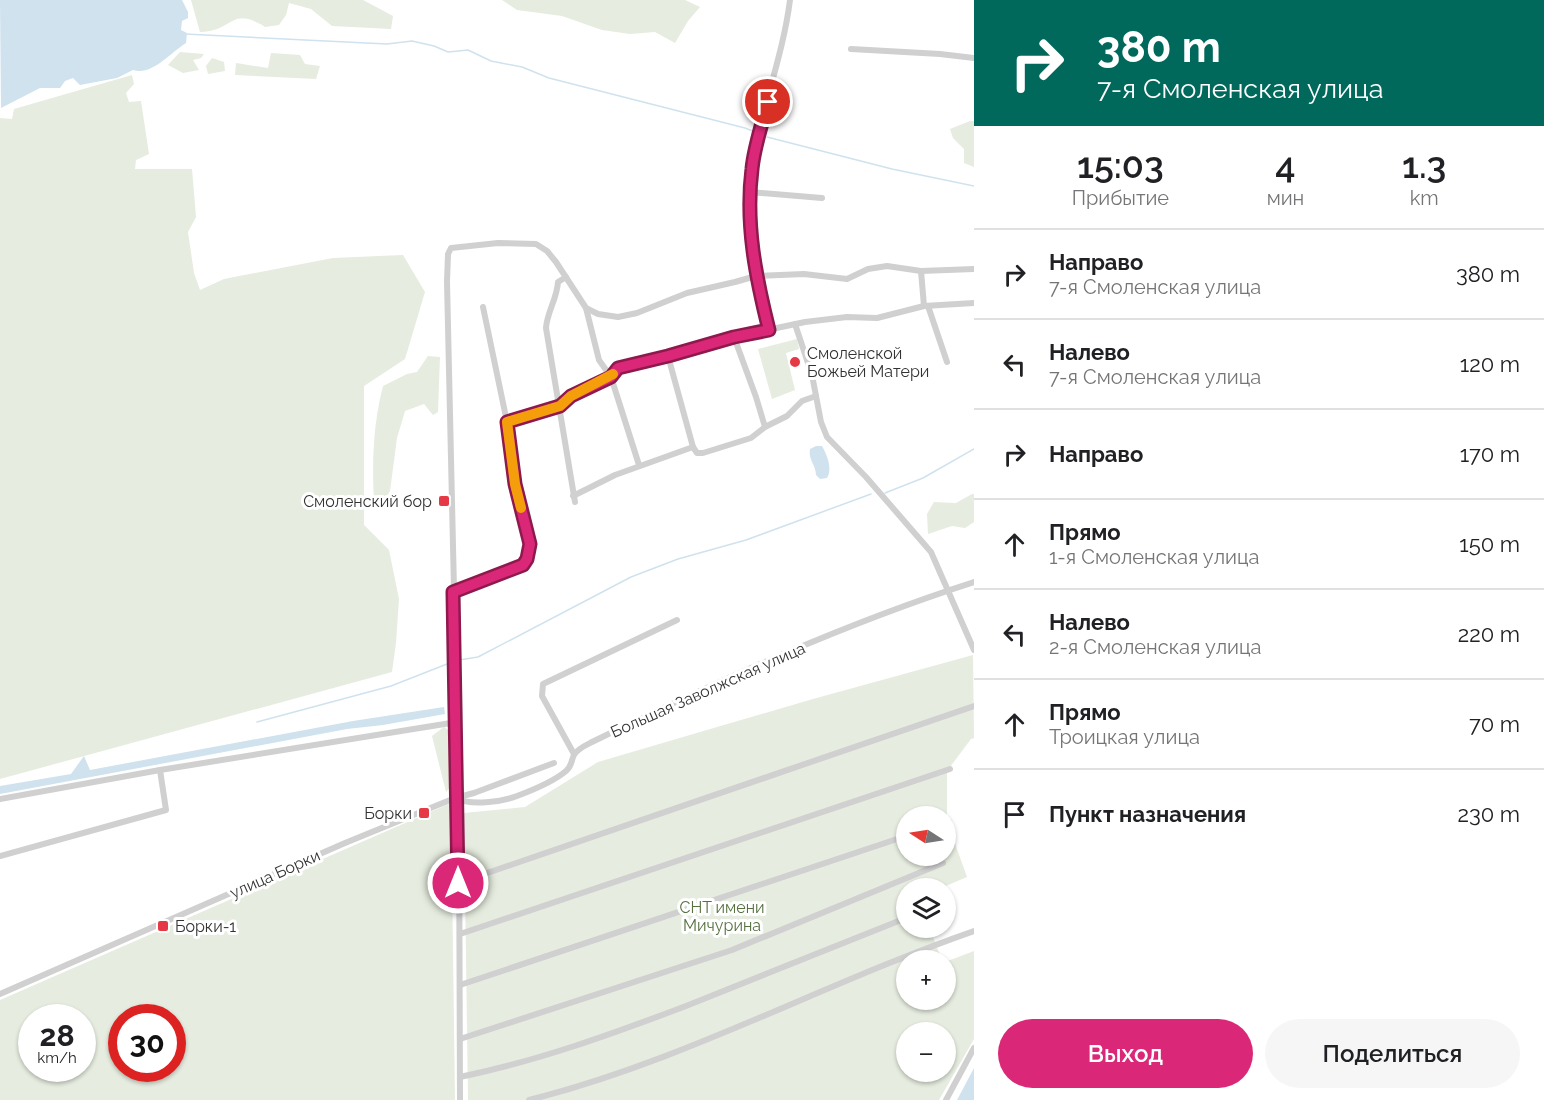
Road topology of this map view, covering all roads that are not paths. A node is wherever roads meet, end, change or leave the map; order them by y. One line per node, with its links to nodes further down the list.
1 (790, 0): 4 (street)
2 (850, 49): 3 (street)
3 (974, 58)
4 (750, 192): 5 (street); 8 (street)
5 (822, 198)
6 (974, 269): 7 (street)
7 (921, 271): 8 (street); 11 (street)
8 (756, 276): 13 (street); 15 (street)
9 (566, 277): 13 (street); 21 (street); 28 (street)
10 (974, 303): 11 (street)
11 (926, 306): 14 (street); 18 (street)
12 (483, 307): 22 (street)
13 (586, 308): 19 (street)
14 (795, 324): 15 (street); 20 (street)
15 (769, 330): 16 (street)
16 (734, 337): 17 (street); 23 (street)
17 (668, 356): 19 (street); 24 (street)
18 (947, 362)
19 (611, 377): 21 (street); 25 (street)
20 (816, 396): 23 (street); 27 (street)
21 (560, 406): 22 (street); 25 (street)
22 (507, 422): 28 (street)
23 (765, 427): 24 (street)
24 (693, 447): 25 (street)
25 (639, 465)
26 (974, 582): 27 (street, Большая Заволжская улица)
27 (949, 590): 30 (street); 33 (street, Большая Заволжская улица)
28 (453, 592): 32 (street)
29 (678, 620): 33 (street)
30 (974, 650)
31 (974, 706): 42 (street)
32 (457, 722): 36 (street); 37 (street)
33 (574, 754): 37 (street, Большая Заволжская улица)
34 (554, 763): 37 (street, улица Борки)
35 (950, 769): 45 (street)
36 (160, 770): 38 (street); 40 (street)
37 (455, 798): 42 (street); 47 (street, улица Борки)
38 (0, 799)
39 (896, 839): 46 (street)
40 (0, 856)
41 (936, 866): 48 (street)
42 (458, 883): 45 (street)
43 (896, 922): 50 (street)
44 (974, 931): 52 (street)
45 (460, 934): 46 (street)
46 (460, 985): 48 (street)
47 (0, 994)
48 (460, 1039): 50 (street)
49 (974, 1048): 53 (street)
50 (460, 1077): 51 (street)
51 (460, 1100)
52 (528, 1100)
53 (946, 1100)

